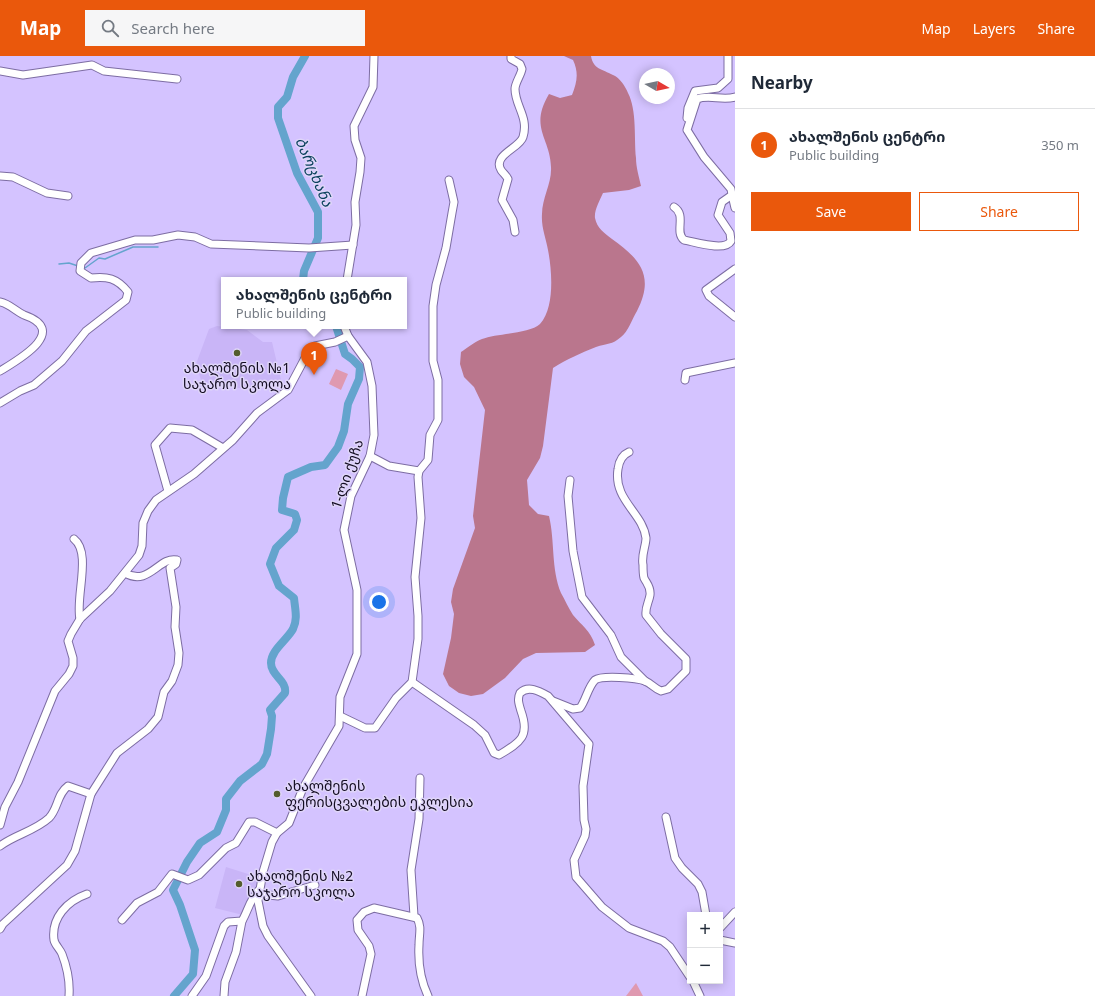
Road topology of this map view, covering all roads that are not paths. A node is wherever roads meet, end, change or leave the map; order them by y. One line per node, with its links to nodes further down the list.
1 (374, 56): 15 (street)
2 (510, 56): 14 (street)
3 (728, 56): 7 (street)
4 (0, 71): 5 (street)
5 (177, 79)
6 (735, 98): 7 (street)
7 (687, 130): 10 (street)
8 (0, 176): 11 (street)
9 (449, 180): 29 (street)
10 (732, 194): 12 (street); 13 (street)
11 (68, 196)
12 (674, 207)
13 (735, 208)
14 (515, 232)
15 (353, 245): 17 (street); 25 (street)
16 (735, 269): 19 (street)
17 (348, 277)
18 (0, 302): 23 (street)
19 (735, 317)
20 (345, 329): 21 (street, 1-ლი ქუჩა)
21 (347, 337): 26 (street); 28 (street, 1-ლი ქუჩა)
22 (735, 363): 24 (street)
23 (0, 370)
24 (685, 380)
25 (0, 403)
26 (222, 448): 31 (street); 31 (street)
27 (630, 452): 35 (street)
28 (370, 456): 29 (street); 38 (street, 1-ლი ქუჩა)
29 (419, 471): 36 (street)
30 (570, 480): 35 (street)
31 (168, 490): 33 (street)
32 (74, 539): 34 (street)
33 (125, 573): 34 (street); 40 (street)
34 (80, 619): 42 (street)
35 (645, 681): 37 (street)
36 (412, 682): 37 (street); 38 (street)
37 (551, 700): 57 (street)
38 (340, 716): 43 (street, 1-ლი ქუჩა)
39 (420, 778): 50 (street)
40 (91, 794): 44 (street); 54 (street)
41 (666, 817): 48 (street)
42 (0, 824)
43 (277, 833): 46 (street, 1-ლი ქუჩა); 51 (street)
44 (0, 846)
45 (315, 885): 46 (street)
46 (259, 892): 52 (street); 62 (street)
47 (87, 894): 59 (street)
48 (705, 912)
49 (735, 912): 53 (street)
50 (414, 916): 63 (street); 64 (street)
51 (122, 920)
52 (242, 921): 60 (street); 61 (street)
53 (723, 925)
54 (0, 929)
55 (723, 941): 56 (street)
56 (735, 944)
57 (687, 972)
58 (694, 984): 65 (street)
59 (69, 996)
60 (192, 996)
61 (224, 996)
62 (311, 996)
63 (362, 996)
64 (428, 996)
65 (700, 996)

